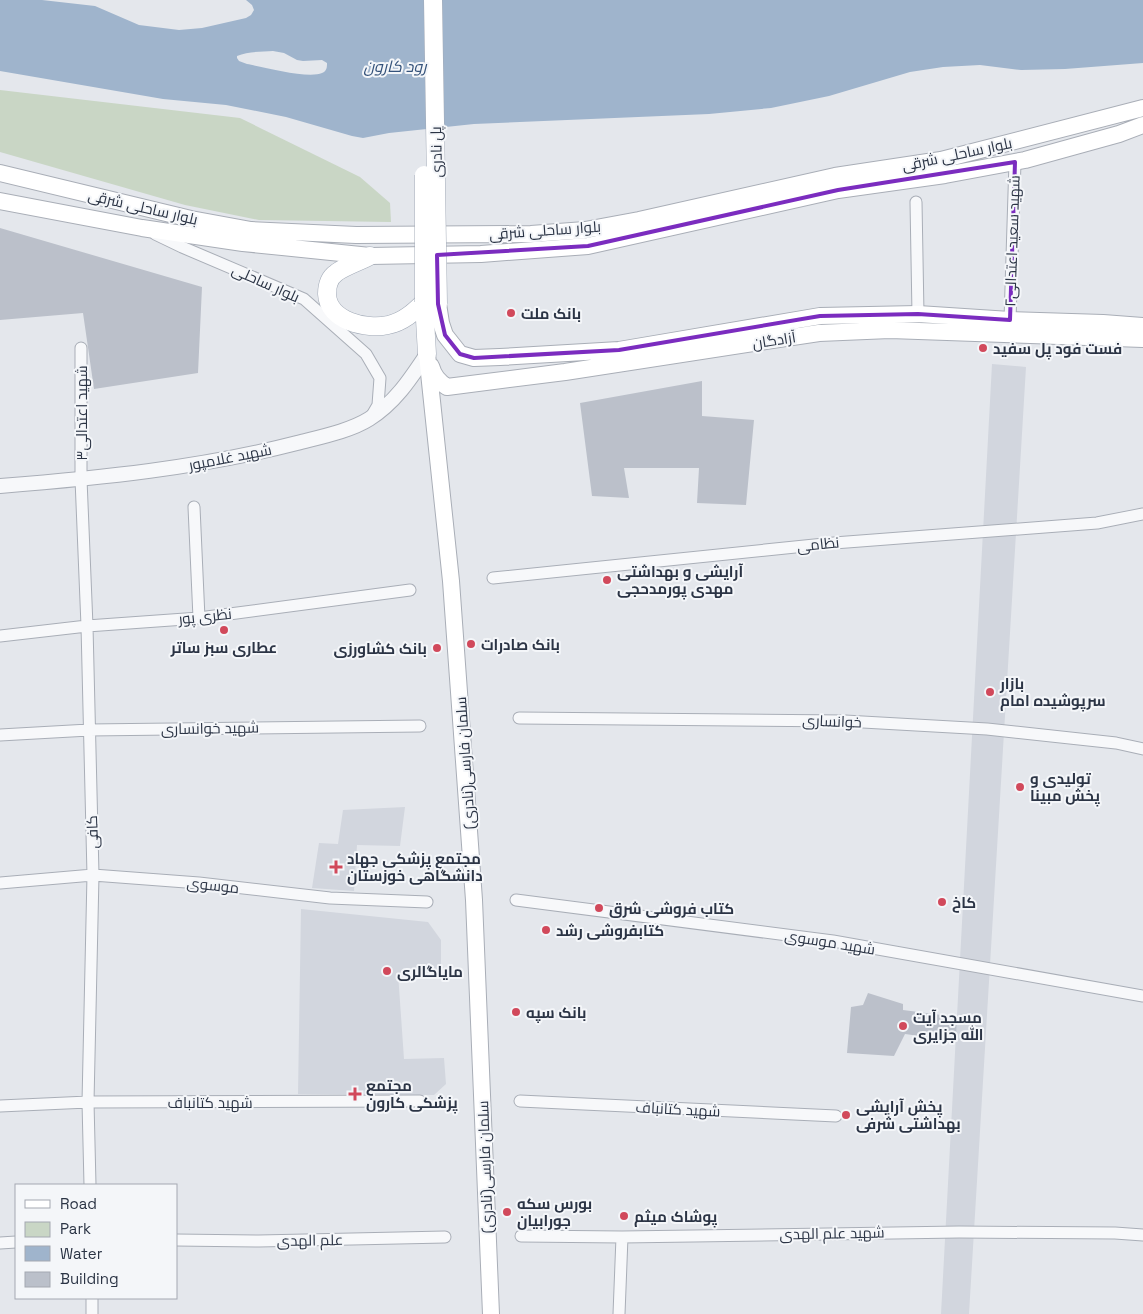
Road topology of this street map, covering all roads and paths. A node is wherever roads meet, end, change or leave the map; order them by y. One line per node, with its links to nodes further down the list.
1 (422, 0): 11 (main road, پل نادری, bridge)
2 (433, 0): 11 (main road, پل نادری, bridge)
3 (1143, 108): 6 (main road, بلوار ساحلی شرقی)
4 (1143, 125): 5 (main road, بلوار ساحلی شرقی)
5 (1015, 162): 10 (main road, بلوار ساحلی شرقی); 13 (street, شهید سعید اعتدالی۲)
6 (0, 173)
7 (0, 201): 9 (main road, بلوار ساحلی شرقی)
8 (916, 202): 12 (street)
9 (142, 228): 10 (main road, بلوار ساحلی شرقی); 18 (street, بلوار ساحلی)
10 (370, 256): 11 (main road)
11 (431, 303): 12 (main road, آزادگان); 17 (main road, سلمان فارسی(نادری))
12 (918, 314): 13 (main road, آزادگان)
13 (1010, 320): 14 (main road, آزادگان)
14 (1143, 326)
15 (1143, 339): 17 (main road, آزادگان)
16 (80, 348): 19 (street, شهید اعتدالی۳)
17 (427, 354): 18 (street, شهید غلامپور); 53 (main road, سلمان فارسی(نادری))
18 (369, 419): 19 (street, شهید غلامپور)
19 (81, 479): 20 (street, شهید غلامپور); 26 (street, کافی)
20 (0, 486)
21 (194, 506): 25 (street)
22 (1143, 514): 23 (street, نظامی)
23 (493, 578)
24 (410, 590): 25 (street, نظری پور)
25 (199, 618): 26 (street, نظری پور)
26 (87, 626): 27 (street, نظری پور); 30 (street, کافی)
27 (0, 636)
28 (519, 718): 32 (street, خوانساری)
29 (420, 726): 30 (street, شهید خوانساری)
30 (89, 730): 31 (street, شهید خوانساری); 33 (street, کافی)
31 (0, 735)
32 (1143, 749)
33 (93, 875): 34 (street, موسوی); 36 (street, موسوی); 39 (street, کافی)
34 (0, 883)
35 (516, 900): 37 (street, شهید موسوی)
36 (427, 902)
37 (1143, 996)
38 (420, 1101): 39 (street, شهید کتانباف)
39 (88, 1102): 41 (street, شهید کتانباف); 43 (street, کافی)
40 (520, 1102): 42 (street, شهید کتانباف)
41 (0, 1106)
42 (836, 1116)
43 (90, 1184)
44 (521, 1236): 47 (street, شهید علم الهدی)
45 (1143, 1236): 47 (street, شهید علم الهدی)
46 (444, 1237): 48 (street, علم الهدی)
47 (622, 1238): 54 (street)
48 (178, 1240)
49 (0, 1242): 50 (street)
50 (15, 1242)
51 (92, 1299): 52 (street)
52 (92, 1314)
53 (490, 1314)
54 (620, 1314)

